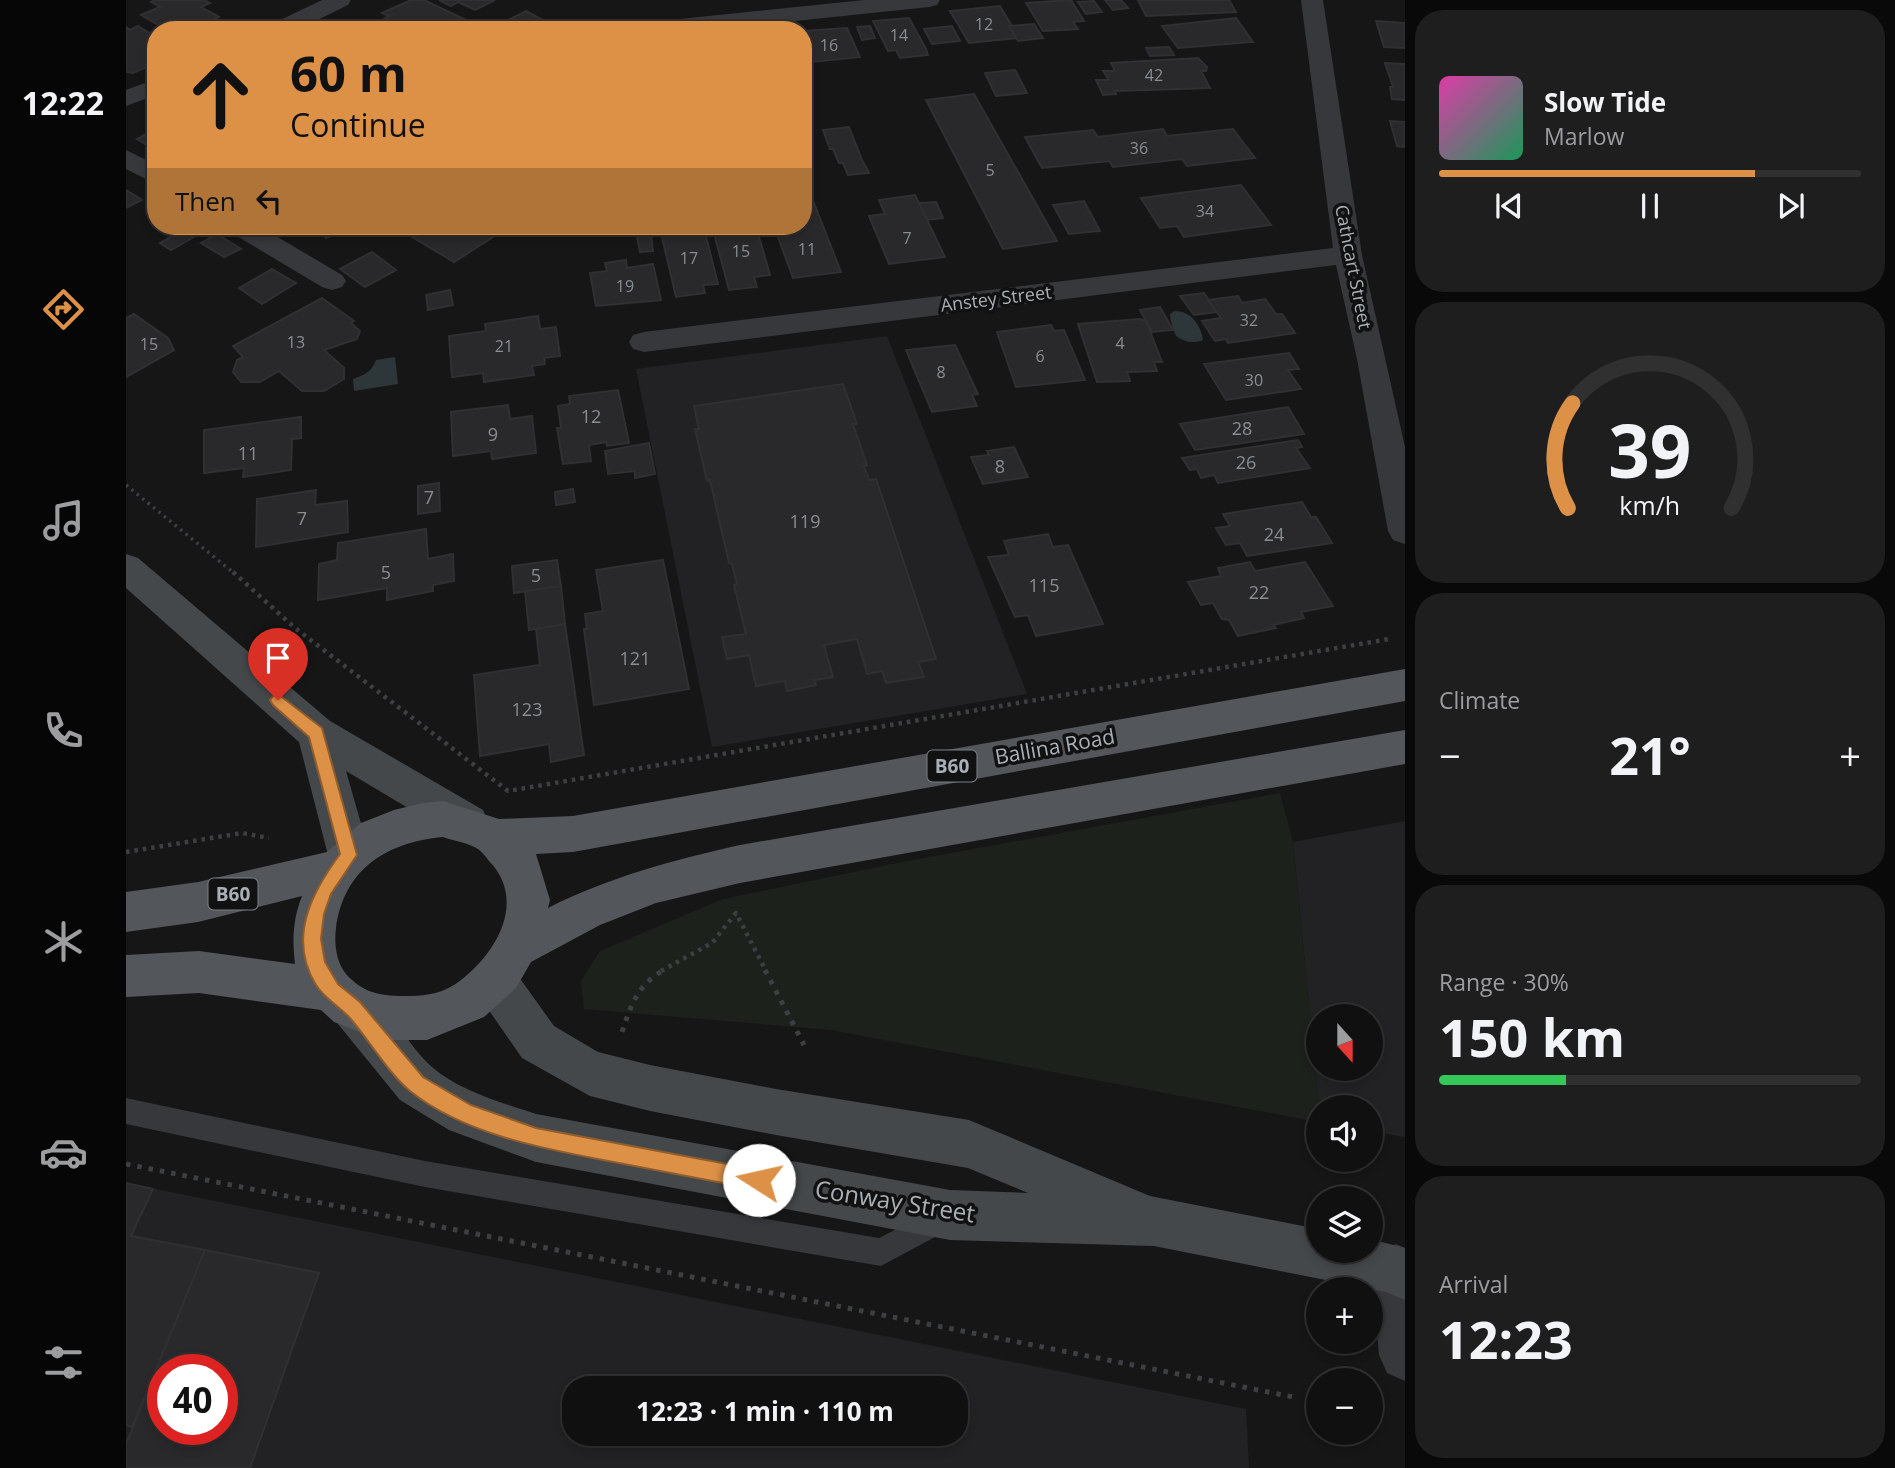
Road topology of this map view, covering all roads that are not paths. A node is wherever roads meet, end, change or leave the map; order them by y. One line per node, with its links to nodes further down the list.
1 (283, 0): 5 (street)
2 (340, 0): 5 (street)
3 (929, 0): 7 (street)
4 (1312, 0): 13 (street, Cathcart Street)
5 (321, 19): 6 (street)
6 (313, 21)
7 (728, 21)
8 (147, 90): 9 (street)
9 (126, 99)
10 (126, 158): 11 (street)
11 (147, 171)
12 (255, 235): 14 (street)
13 (1348, 255): 15 (street, Anstey Street); 16 (street, Cathcart Street)
14 (332, 281)
15 (644, 342)
16 (1405, 531)
17 (126, 568): 19 (street)
18 (1405, 685): 21 (main road, Ballina Road / B60)
19 (316, 733): 21 (street); 22 (street)
20 (1405, 747): 24 (main road)
21 (483, 830): 22 (main road, B60); 24 (main road)
22 (344, 862): 23 (main road, B60); 26 (main road, B60)
23 (126, 912)
24 (507, 964): 26 (main road); 29 (street, Conway Street)
25 (126, 976): 26 (main road)
26 (343, 999): 28 (street, Conway Street)
27 (126, 1111): 28 (lane)
28 (950, 1215): 29 (street, Conway Street)
29 (1154, 1221): 30 (street, Conway Street)
30 (1402, 1270): 31 (street)
31 (1405, 1355)

